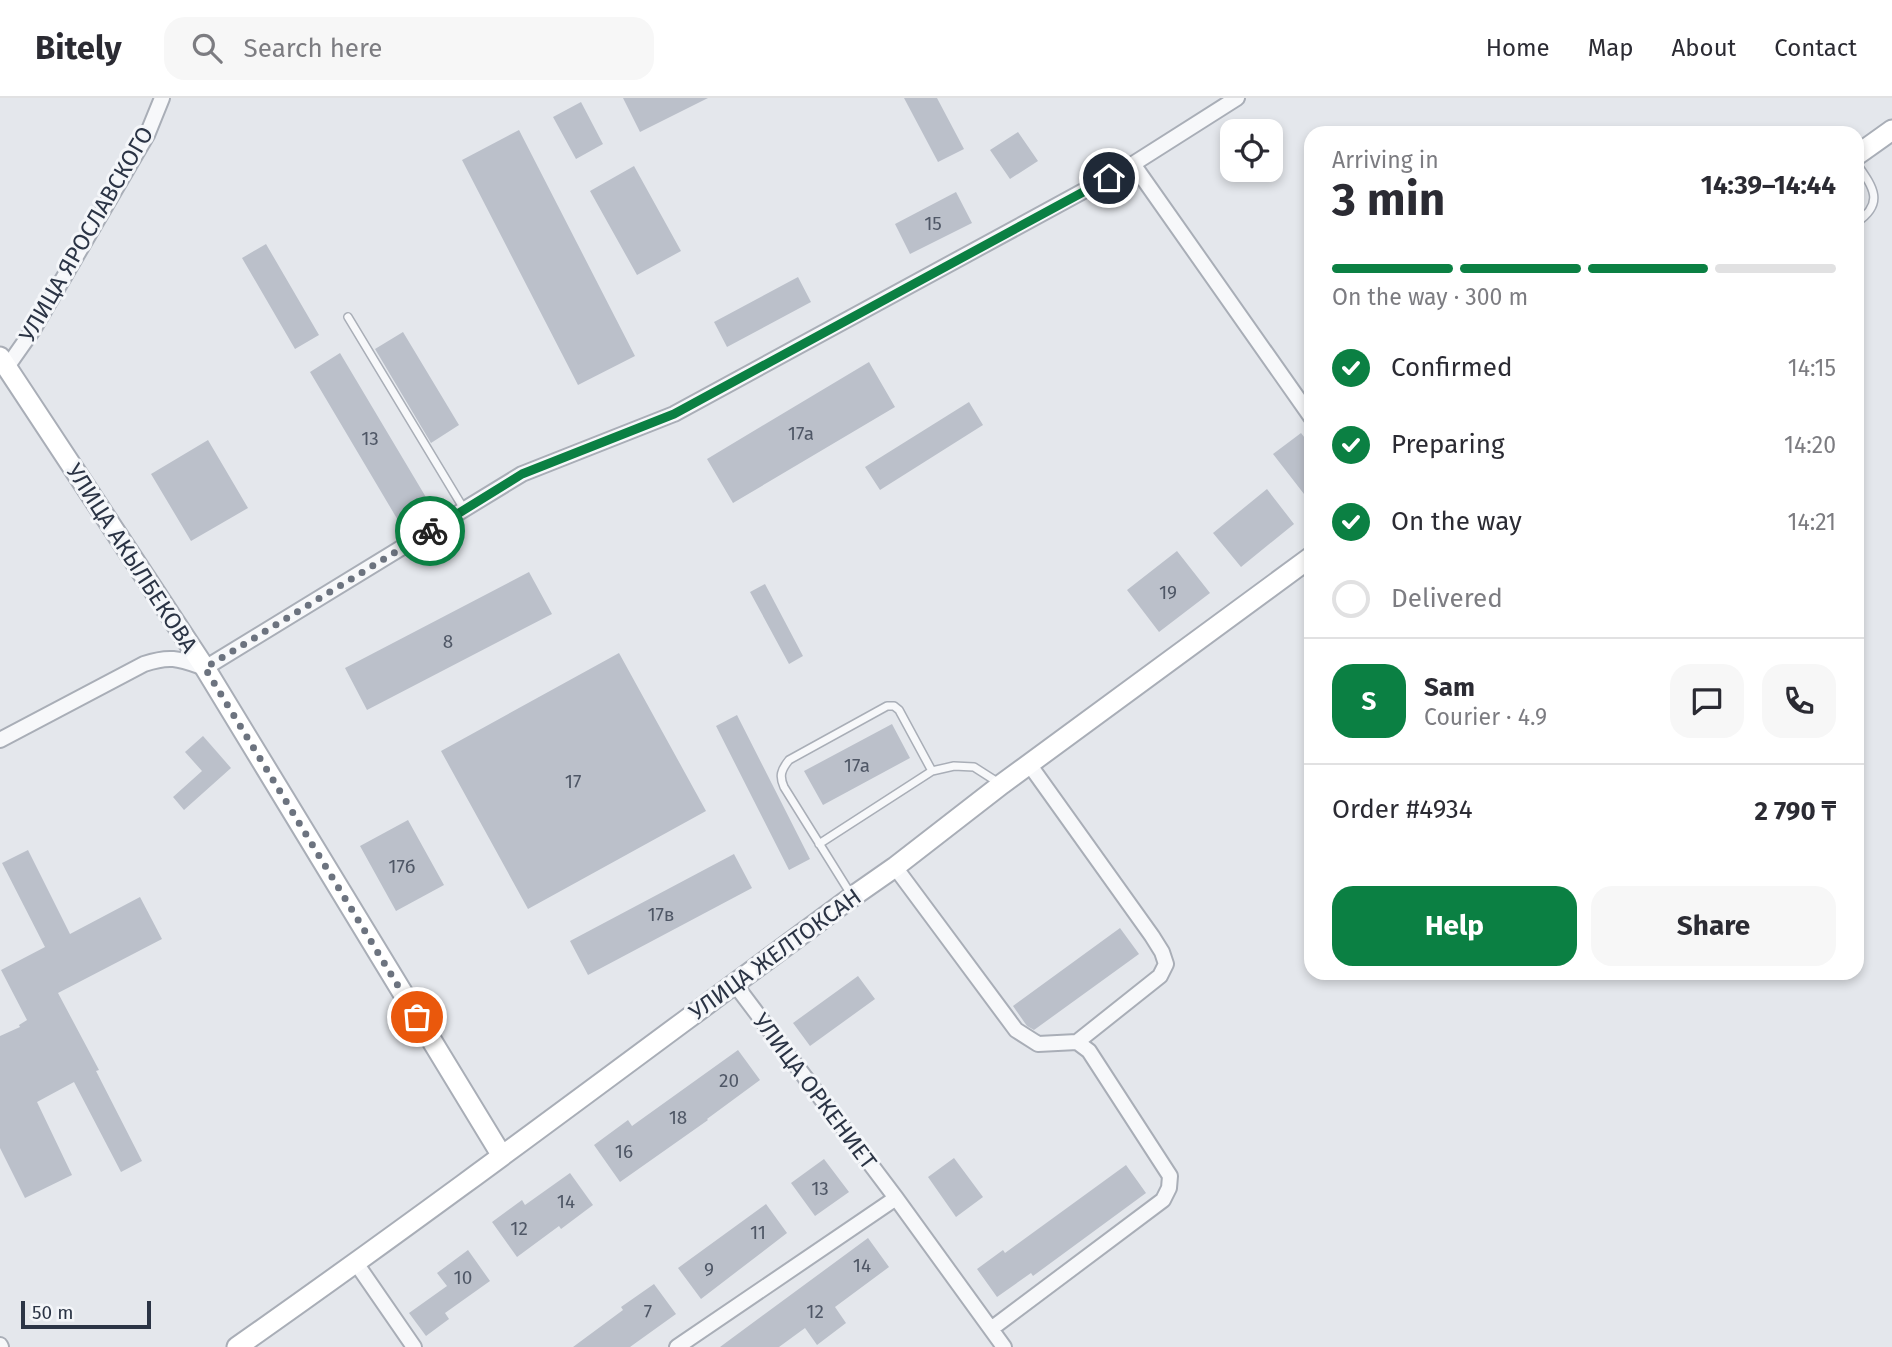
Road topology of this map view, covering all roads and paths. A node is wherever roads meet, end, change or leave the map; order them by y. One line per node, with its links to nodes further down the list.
1 (162, 98): 9 (street, УЛИЦА ЯРОСЛАВСКОГО)
2 (1237, 98): 5 (street)
3 (1892, 130): 4 (street)
4 (1864, 150)
5 (1133, 164): 10 (street); 11 (street)
6 (1864, 174): 7 (lane)
7 (1864, 217)
8 (348, 317): 11 (lane)
9 (3, 362): 13 (street, УЛИЦА АКЫЛБЕКОВА)
10 (1304, 407)
11 (464, 510): 13 (street)
12 (1304, 562): 15 (street, УЛИЦА ЖЕЛТОКСАН)
13 (205, 668): 14 (street); 23 (street, УЛИЦА АКЫЛБЕКОВА)
14 (0, 740)
15 (1029, 764): 17 (street, УЛИЦА ЖЕЛТОКСАН); 22 (street)
16 (932, 771): 17 (lane); 18 (lane); 18 (lane)
17 (1002, 784): 19 (street, УЛИЦА ЖЕЛТОКСАН)
18 (819, 844): 20 (lane)
19 (895, 867): 20 (street, УЛИЦА ЖЕЛТОКСАН); 22 (street)
20 (852, 897): 21 (street, УЛИЦА ЖЕЛТОКСАН)
21 (734, 983): 23 (street, УЛИЦА ЖЕЛТОКСАН); 24 (street, УЛИЦА ОРКЕНИЕТ)
22 (1077, 1042): 26 (street)
23 (502, 1156): 25 (street, УЛИЦА ЖЕЛТОКСАН)
24 (896, 1198): 26 (street, УЛИЦА ОРКЕНИЕТ); 29 (street)
25 (356, 1263): 27 (street, УЛИЦА ЖЕЛТОКСАН); 28 (street)
26 (991, 1329): 30 (street, УЛИЦА ОРКЕНИЕТ)
27 (237, 1347)
28 (414, 1347)
29 (677, 1347)
30 (1004, 1347)

